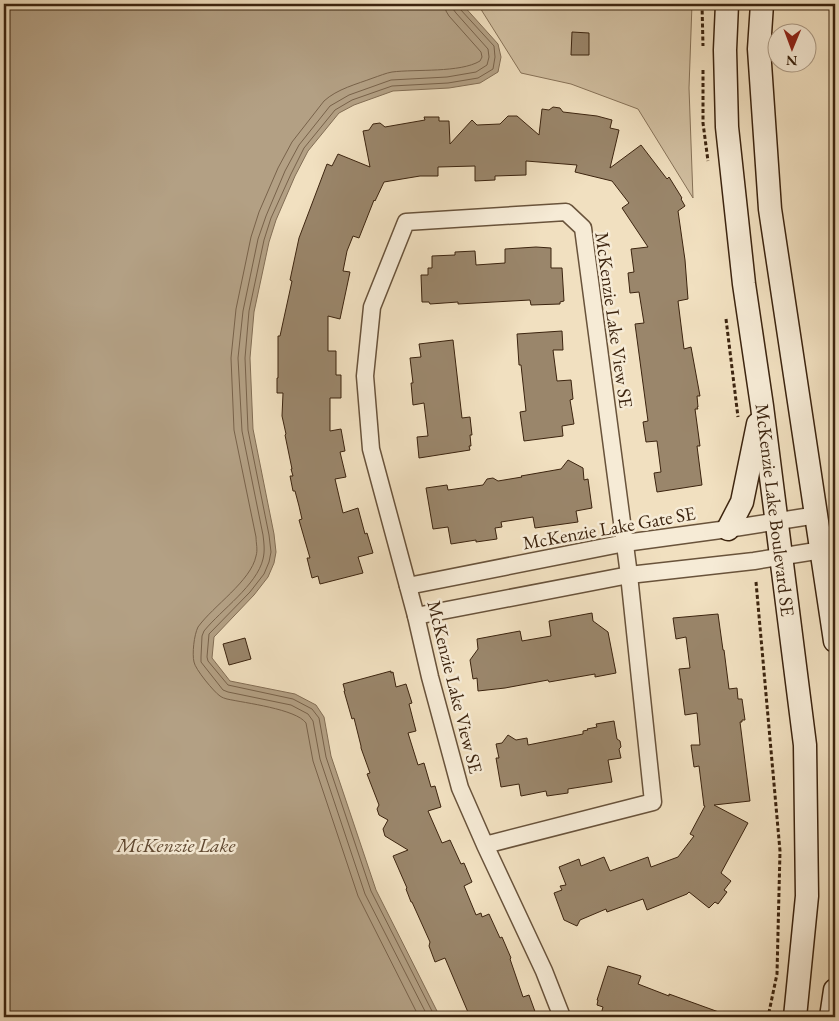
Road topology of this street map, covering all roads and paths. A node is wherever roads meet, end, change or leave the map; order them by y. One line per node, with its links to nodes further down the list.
1 (727, 4): 3 (main road, McKenzie Lake Boulevard SE)
2 (762, 4): 4 (main road, McKenzie Lake Boulevard SE)
3 (762, 406): 5 (main road, McKenzie Lake Boulevard SE); 6 (main road)
4 (826, 514): 5 (street, McKenzie Lake Gate SE); 8 (main road, McKenzie Lake Boulevard SE)
5 (777, 522): 6 (street, McKenzie Lake Gate SE); 9 (main road, McKenzie Lake Boulevard SE)
6 (728, 529): 7 (street, McKenzie Lake Gate SE)
7 (625, 543): 10 (street, McKenzie Lake View SE); 12 (street, McKenzie Lake Gate SE); 12 (street, McKenzie Lake View SE)
8 (829, 549): 9 (street); 14 (main road, McKenzie Lake Boulevard SE)
9 (782, 557): 10 (street); 19 (main road, McKenzie Lake Boulevard SE)
10 (629, 575): 13 (street); 15 (street, McKenzie Lake View SE)
11 (756, 582): 18 (path)
12 (408, 586): 13 (street, McKenzie Lake View SE)
13 (416, 616): 15 (street, McKenzie Lake View SE)
14 (835, 641)
15 (485, 845): 17 (street)
16 (835, 990): 20 (main road)
17 (562, 1017)
18 (768, 1017)
19 (795, 1017)
20 (831, 1017)

